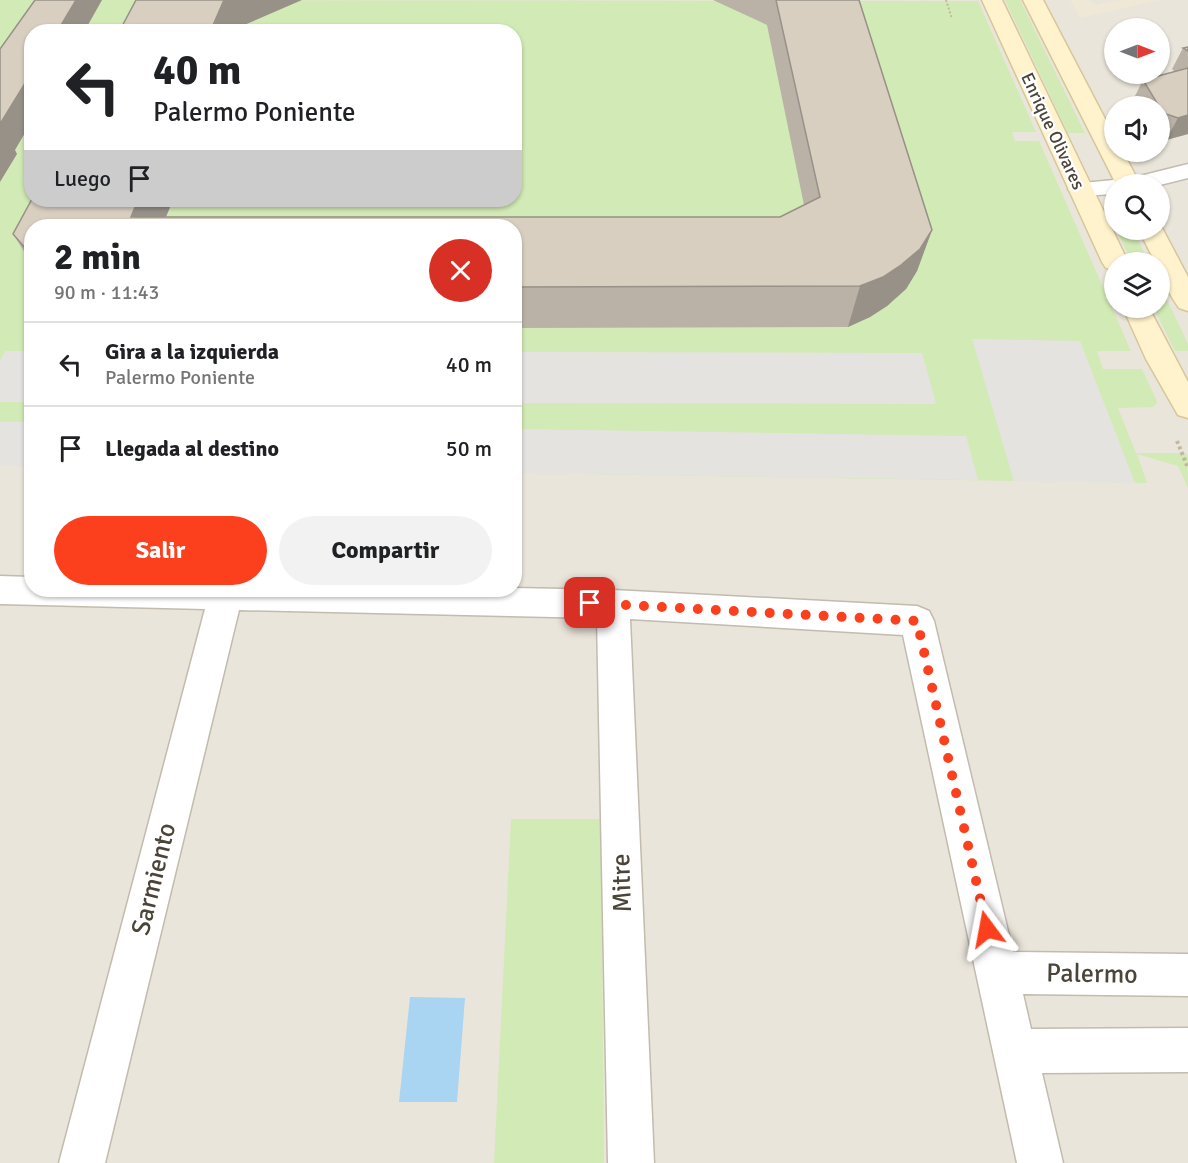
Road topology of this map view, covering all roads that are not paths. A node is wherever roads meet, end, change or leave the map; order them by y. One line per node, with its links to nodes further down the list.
1 (992, 0): 7 (main road, Enrique Olivares)
2 (1034, 0): 4 (main road, Enrique Olivares)
3 (1188, 171): 5 (street)
4 (1123, 174)
5 (1170, 176)
6 (1104, 188): 7 (street)
7 (1080, 189): 9 (main road, Enrique Olivares)
8 (1156, 240): 10 (main road)
9 (1109, 252)
10 (1188, 303)
11 (1141, 318): 12 (main road)
12 (1188, 407)
13 (0, 590): 14 (street)
14 (24, 590)
15 (225, 597): 22 (street, Sarmiento)
16 (342, 597): 17 (street)
17 (613, 604): 18 (street); 23 (street, Mitre)
18 (997, 973): 19 (street, Palermo); 21 (street)
19 (1188, 975)
20 (1188, 1050): 21 (street)
21 (1015, 1052): 24 (street)
22 (82, 1163)
23 (631, 1163)
24 (1040, 1163)

